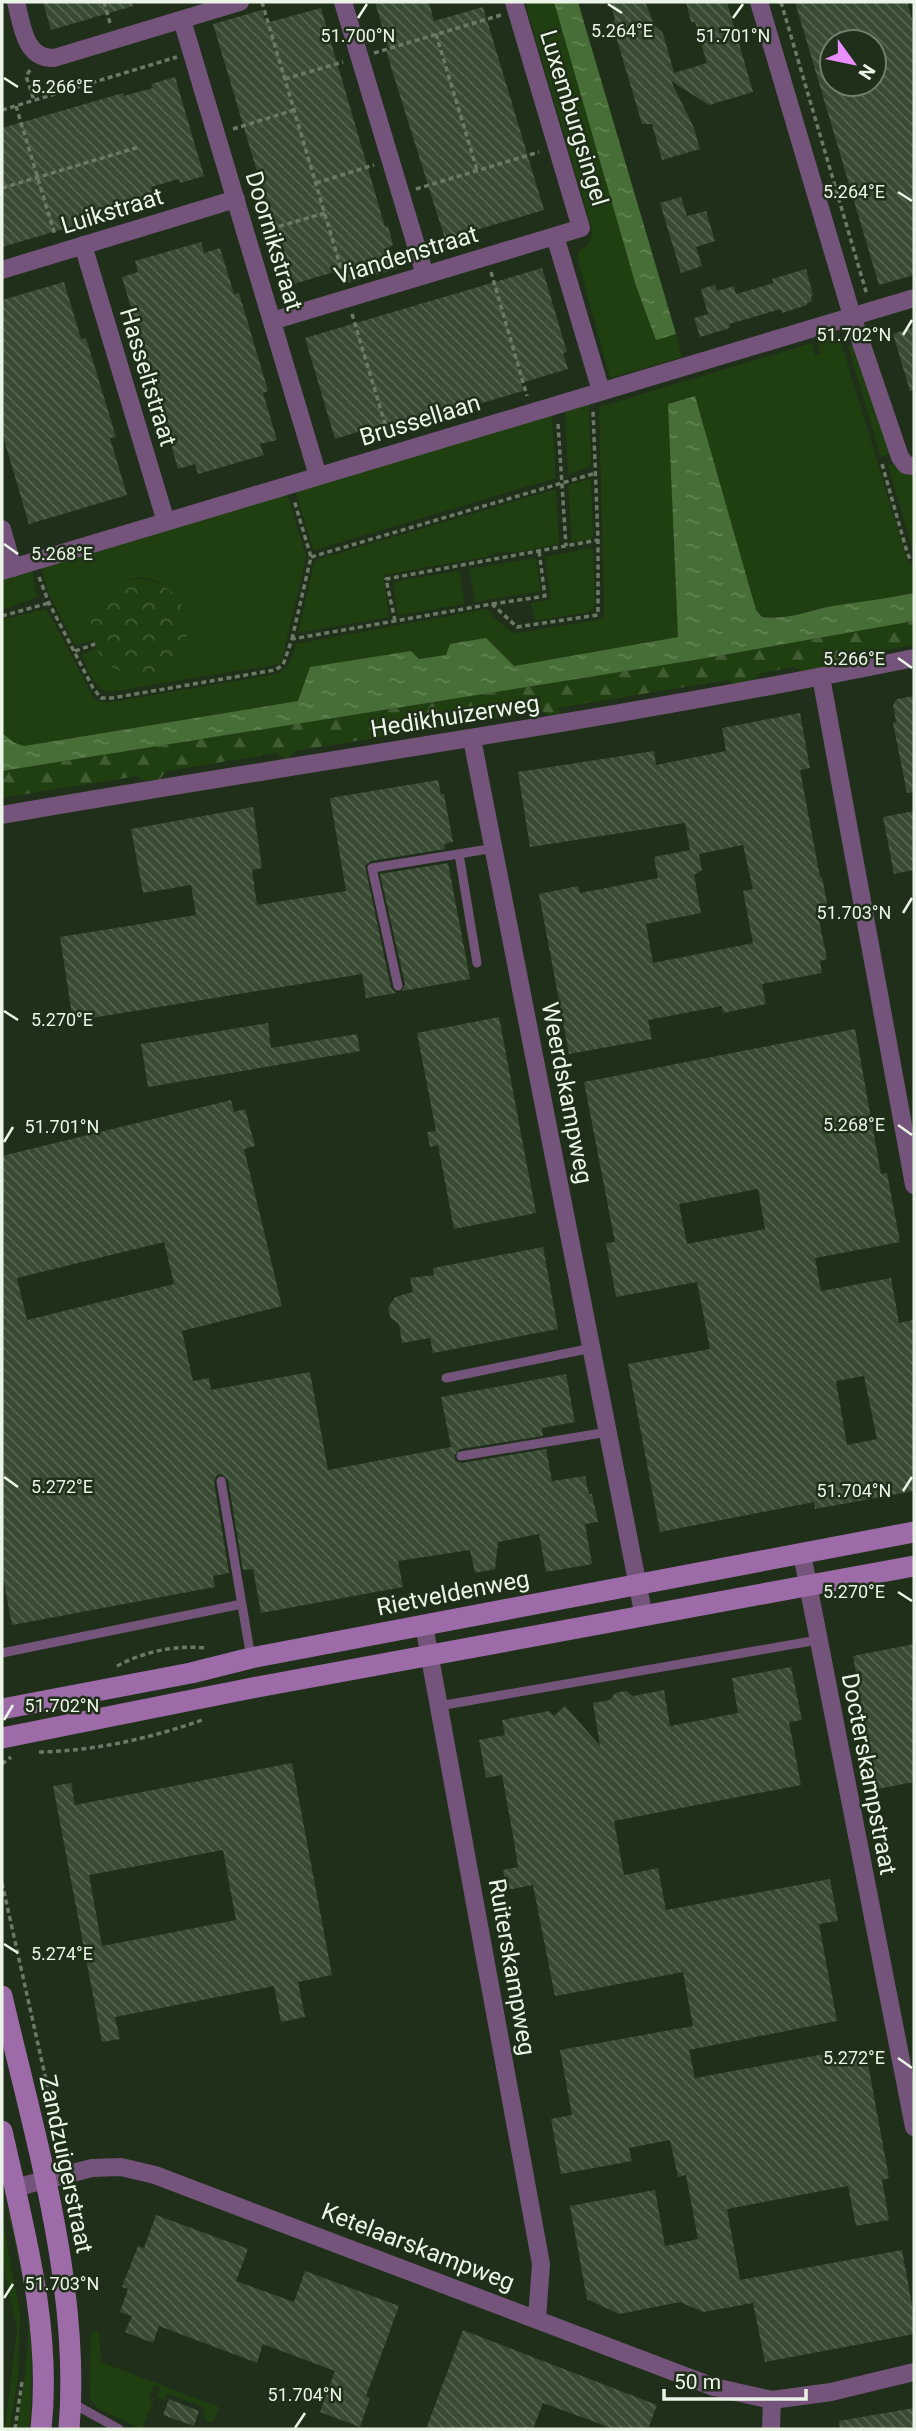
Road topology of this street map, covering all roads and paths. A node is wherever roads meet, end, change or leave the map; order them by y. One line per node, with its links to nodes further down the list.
1 (16, 2): 11 (street)
2 (240, 2): 8 (street)
3 (262, 2): 13 (path)
4 (343, 2): 12 (street)
5 (759, 2): 39 (street)
6 (781, 2): 38 (path)
7 (515, 6): 9 (path); 20 (street, Luxemburgsingel)
8 (182, 20): 10 (street, Doornikstraat); 11 (street)
9 (436, 34): 12 (path); 22 (path)
10 (192, 53): 14 (path); 18 (street, Doornikstraat)
11 (39, 56): 14 (path)
12 (360, 57): 13 (path); 21 (street)
13 (285, 79): 17 (path)
14 (34, 100): 15 (path)
15 (16, 106): 16 (path); 23 (path)
16 (2, 110)
17 (294, 110): 18 (path); 24 (path)
18 (216, 134): 27 (street, Doornikstraat)
19 (139, 147): 23 (path)
20 (557, 147): 22 (path); 30 (street, Luxemburgsingel)
21 (390, 160): 24 (path); 26 (street)
22 (477, 170): 26 (path)
23 (38, 178): 25 (path); 32 (path)
24 (316, 183): 28 (path)
25 (2, 188)
26 (400, 193): 35 (street)
27 (236, 200): 29 (street, Doornikstraat); 31 (street, Luikstraat)
28 (325, 213): 29 (path); 36 (path)
29 (247, 236): 40 (street, Doornikstraat)
30 (555, 236): 33 (street, Viandenstraat); 41 (street)
31 (83, 245): 32 (street, Luikstraat); 50 (street, Hasseltstraat)
32 (60, 253): 34 (street, Luikstraat)
33 (486, 257): 35 (street, Viandenstraat); 43 (path)
34 (2, 270)
35 (425, 275): 36 (street, Viandenstraat)
36 (349, 298): 40 (street, Viandenstraat); 44 (path)
37 (914, 298): 38 (street, Brussellaan)
38 (872, 310): 39 (street, Brussellaan)
39 (852, 316): 41 (street, Brussellaan); 45 (street)
40 (272, 321): 47 (street, Doornikstraat)
41 (596, 393): 42 (street, Brussellaan); 46 (path)
42 (557, 404): 43 (street, Brussellaan); 48 (path)
43 (531, 412): 44 (street, Brussellaan)
44 (394, 454): 47 (street, Brussellaan)
45 (907, 462): 56 (path)
46 (596, 473): 48 (path); 52 (path)
47 (318, 476): 49 (street, Brussellaan)
48 (562, 483): 53 (path); 55 (path)
49 (289, 485): 50 (street, Brussellaan); 55 (path)
50 (166, 522): 57 (street, Brussellaan)
51 (2, 529): 58 (street)
52 (598, 540): 53 (path); 60 (path)
53 (566, 546): 54 (path)
54 (539, 551): 60 (path); 62 (path)
55 (311, 557): 63 (path)
56 (914, 559)
57 (34, 562): 58 (street, Brussellaan); 59 (path)
58 (8, 570)
59 (49, 603): 61 (path); 65 (path)
60 (492, 604): 62 (path)
61 (2, 616)
62 (395, 621): 63 (path)
63 (292, 639): 65 (path)
64 (94, 644): 65 (path)
65 (75, 650)
66 (914, 658): 67 (street, Hedikhuizerweg)
67 (821, 677): 68 (street, Hedikhuizerweg); 74 (street)
68 (472, 738): 69 (street, Hedikhuizerweg); 70 (street, Weerdskampweg)
69 (2, 815)
70 (495, 848): 71 (lane); 75 (street, Weerdskampweg)
71 (459, 854): 72 (lane); 73 (lane)
72 (477, 962)
73 (398, 986)
74 (914, 1185)
75 (592, 1348): 76 (lane); 77 (street, Weerdskampweg)
76 (446, 1378)
77 (609, 1432): 78 (lane); 83 (street, Weerdskampweg)
78 (461, 1455)
79 (221, 1481): 85 (lane)
80 (914, 1532): 81 (main road, Rietveldenweg)
81 (802, 1554): 83 (main road, Rietveldenweg); 84 (street, Docterskampstraat)
82 (914, 1566): 84 (main road)
83 (639, 1585): 86 (street, Weerdskampweg); 87 (main road, Rietveldenweg)
84 (807, 1586): 86 (main road); 88 (street, Docterskampstraat)
85 (242, 1604): 89 (lane); 91 (lane)
86 (644, 1617): 90 (main road)
87 (424, 1625): 90 (street, Ruiterskampweg); 91 (main road, Rietveldenweg)
88 (818, 1640): 92 (lane); 96 (street, Docterskampstraat)
89 (2, 1653)
90 (431, 1657): 92 (street, Ruiterskampweg); 94 (main road)
91 (251, 1658): 93 (main road, Rietveldenweg)
92 (439, 1706): 100 (street, Ruiterskampweg)
93 (2, 1709)
94 (2, 1738)
95 (2, 1996): 98 (main road, Zandzuigerstraat)
96 (914, 2127)
97 (2, 2132): 99 (main road)
98 (44, 2180): 99 (street, Ketelaarskampweg); 100 (street, Ketelaarskampweg); 103 (main road, Zandzuigerstraat)
99 (14, 2188): 104 (main road)
100 (537, 2318): 102 (street, Ketelaarskampweg)
101 (914, 2372): 102 (street)
102 (772, 2400): 107 (street)
103 (71, 2402): 105 (main road, Zandzuigerstraat); 106 (lane)
104 (42, 2429)
105 (69, 2429)
106 (119, 2429)
107 (771, 2429)

